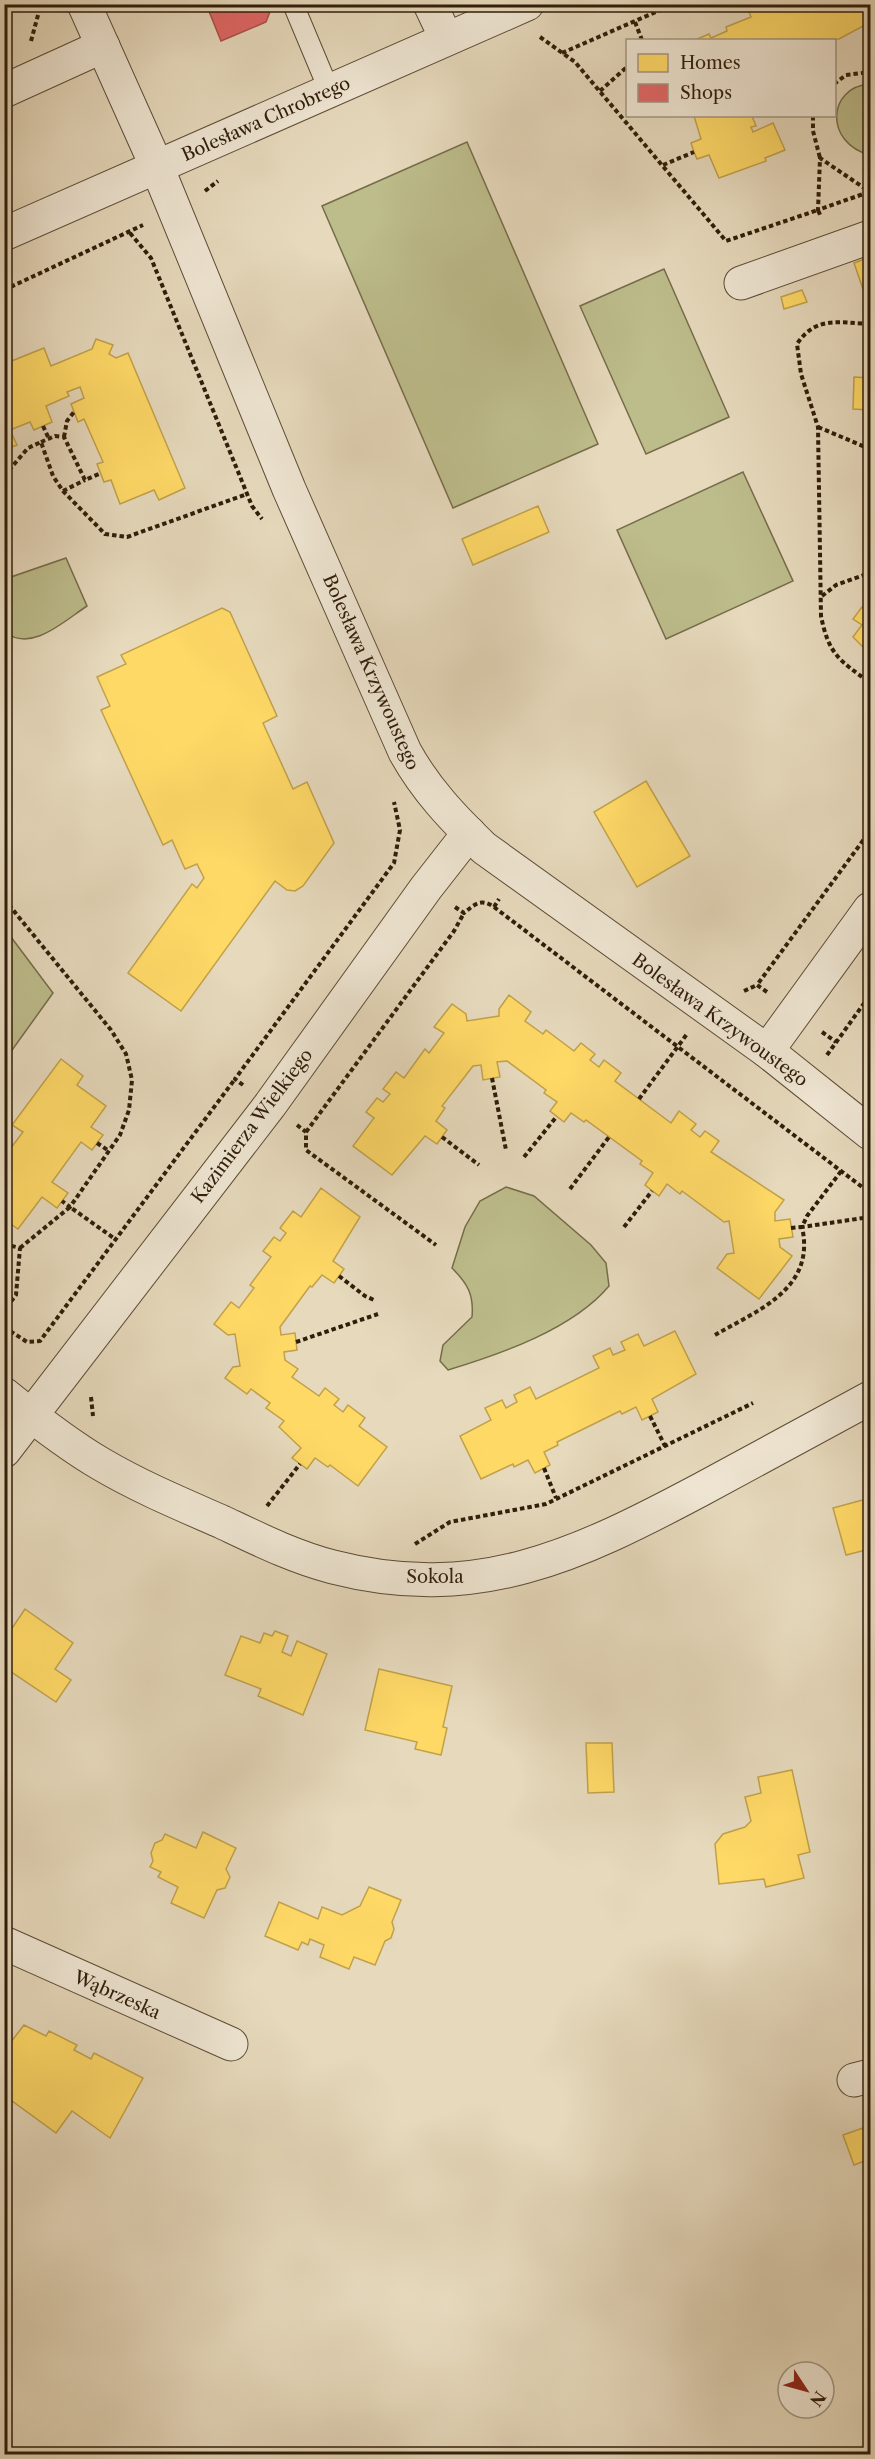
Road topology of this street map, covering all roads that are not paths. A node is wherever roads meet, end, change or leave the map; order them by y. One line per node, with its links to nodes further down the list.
1 (84, 4): 6 (street, Bolesława Krzywoustego)
2 (293, 4): 7 (lane)
3 (430, 4): 5 (street)
4 (527, 5): 5 (street, Bolesława Chrobrego)
5 (446, 38): 7 (street, Bolesława Chrobrego)
6 (103, 46): 8 (street); 9 (street, Bolesława Krzywoustego)
7 (329, 90): 9 (street, Bolesława Chrobrego)
8 (4, 91)
9 (157, 167): 10 (street, Bolesława Chrobrego); 13 (street, Bolesława Krzywoustego)
10 (4, 234)
11 (870, 237): 12 (street)
12 (741, 283)
13 (469, 833): 15 (street, Bolesława Krzywoustego); 19 (street, Kazimierza Wielkiego)
14 (870, 909): 15 (street)
15 (767, 1051): 16 (street, Bolesława Krzywoustego)
16 (870, 1133)
17 (4, 1394): 19 (street, Sokola)
18 (870, 1398): 19 (street, Sokola)
19 (31, 1416): 20 (street)
20 (4, 1451)
21 (4, 1943): 22 (street, Wąbrzeska)
22 (231, 2044)

